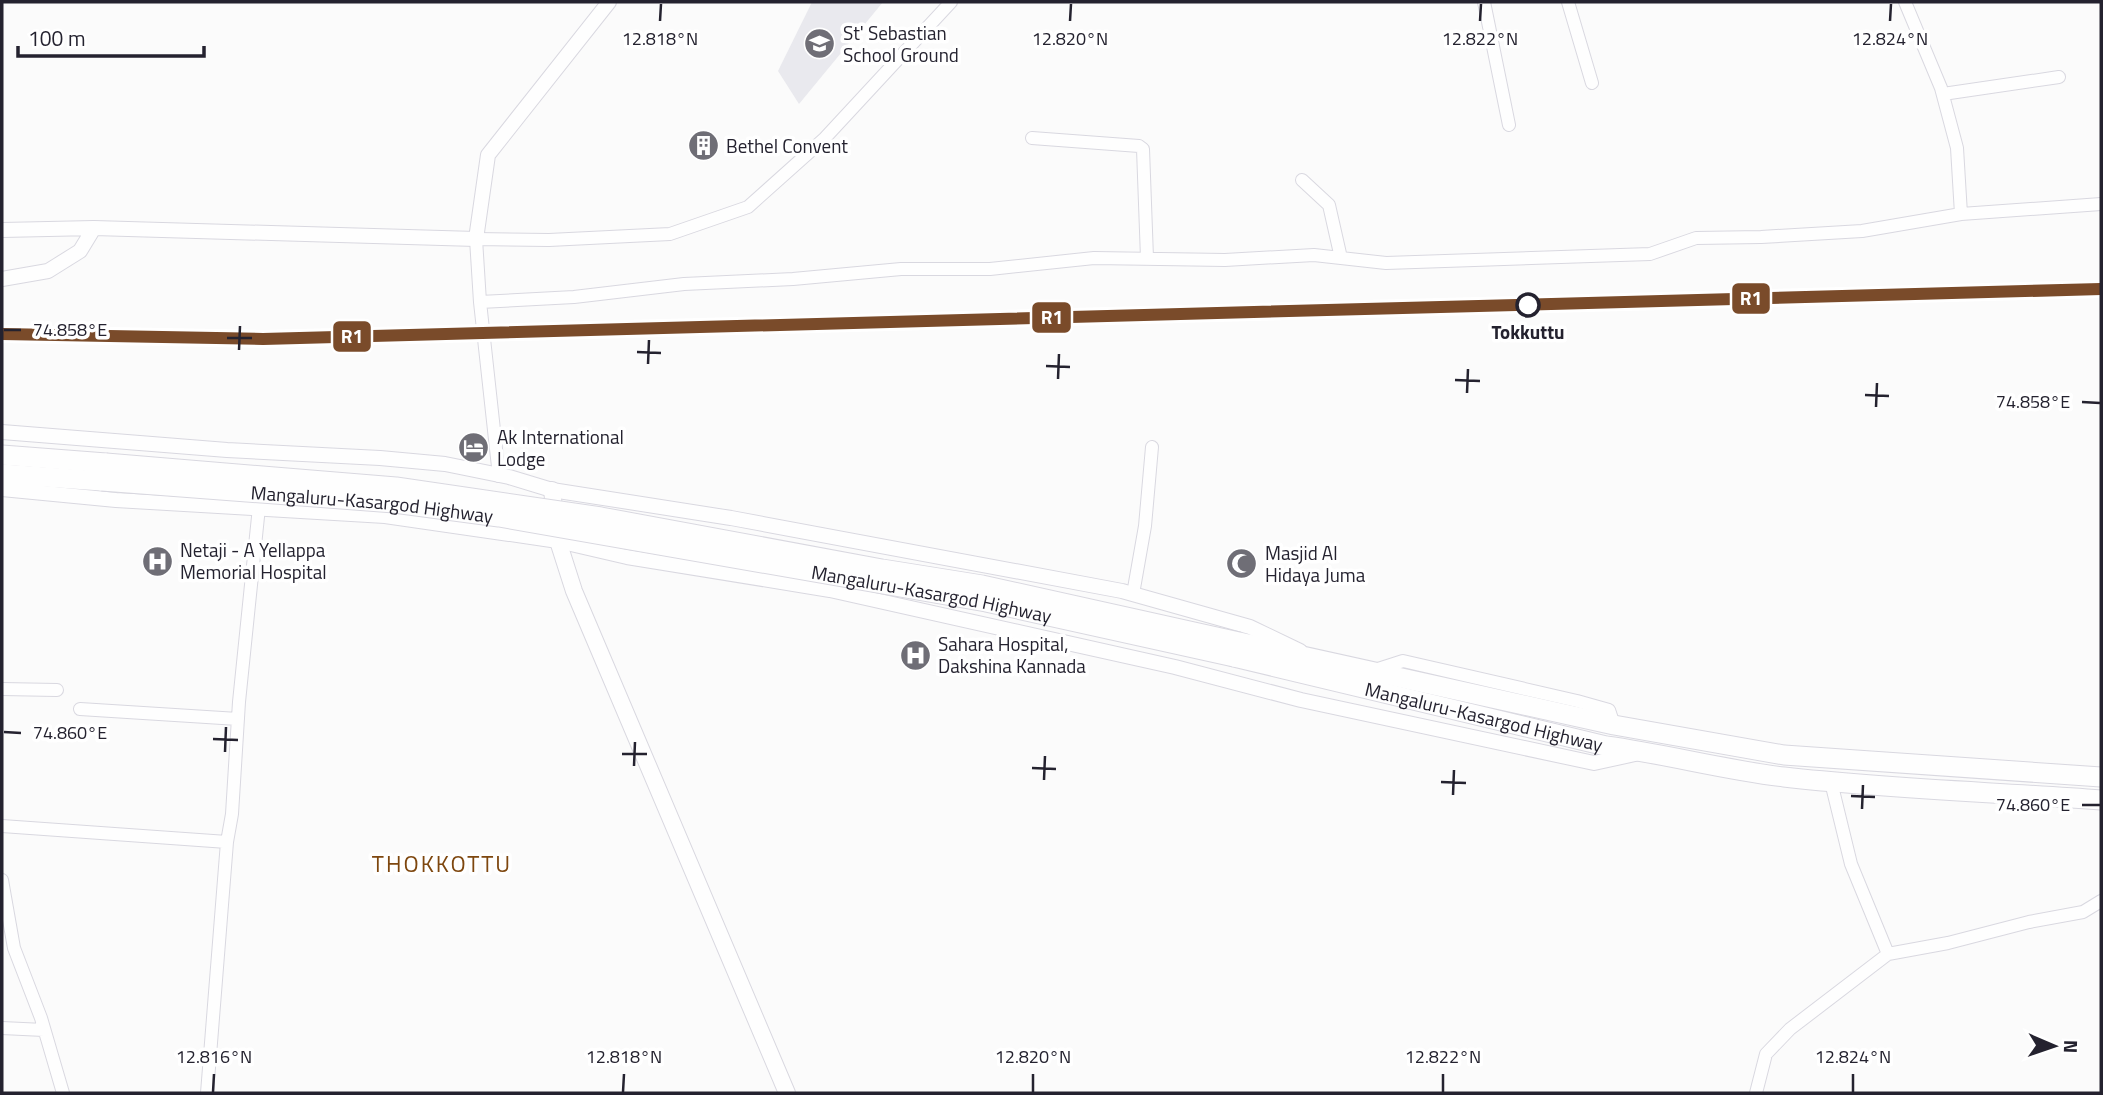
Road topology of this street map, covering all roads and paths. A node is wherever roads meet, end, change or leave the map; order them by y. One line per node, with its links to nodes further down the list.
1 (609, 2): 16 (street)
2 (951, 2): 16 (street)
3 (1484, 2): 9 (street)
4 (1568, 2): 7 (street)
5 (1905, 2): 8 (street)
6 (2059, 77): 8 (street)
7 (1592, 82)
8 (1942, 94): 13 (street)
9 (1509, 125)
10 (1032, 138): 17 (street)
11 (1302, 180): 18 (street)
12 (2101, 204): 13 (street)
13 (1961, 214): 18 (street)
14 (94, 228): 15 (street); 16 (street); 19 (street)
15 (2, 230)
16 (476, 239): 20 (street)
17 (1147, 258): 18 (street); 20 (street)
18 (1341, 258)
19 (2, 279)
20 (480, 302): 26 (street)
21 (2, 432): 26 (street)
22 (1152, 447): 31 (street)
23 (2, 454): 24 (highway, Mangaluru-Kasargod Highway)
24 (104, 472): 25 (highway, Mangaluru-Kasargod Highway); 32 (highway, Mangaluru-Kasargod Highway, bridge)
25 (2, 474)
26 (499, 476): 28 (street)
27 (2, 489): 29 (street)
28 (551, 490): 30 (main road); 31 (street)
29 (259, 507): 30 (street); 37 (street)
30 (558, 541): 38 (street); 51 (main road)
31 (1133, 594): 33 (street)
32 (1236, 650): 33 (highway, Mangaluru-Kasargod Highway); 38 (highway, Mangaluru-Kasargod Highway)
33 (1310, 657): 39 (highway, Mangaluru-Kasargod Highway)
34 (2, 689): 35 (street)
35 (57, 690)
36 (80, 709): 37 (street)
37 (238, 719): 43 (street)
38 (1646, 752): 40 (highway, Mangaluru-Kasargod Highway)
39 (2099, 776): 41 (street)
40 (1831, 782): 41 (highway, Mangaluru-Kasargod Highway); 46 (street)
41 (2100, 800)
42 (2, 826): 43 (street)
43 (227, 842): 50 (street)
44 (2, 880): 48 (street)
45 (2101, 901): 46 (street)
46 (1888, 954): 52 (street)
47 (2, 1028): 48 (street)
48 (44, 1030): 49 (street)
49 (63, 1093)
50 (207, 1093)
51 (787, 1093)
52 (1756, 1093)

